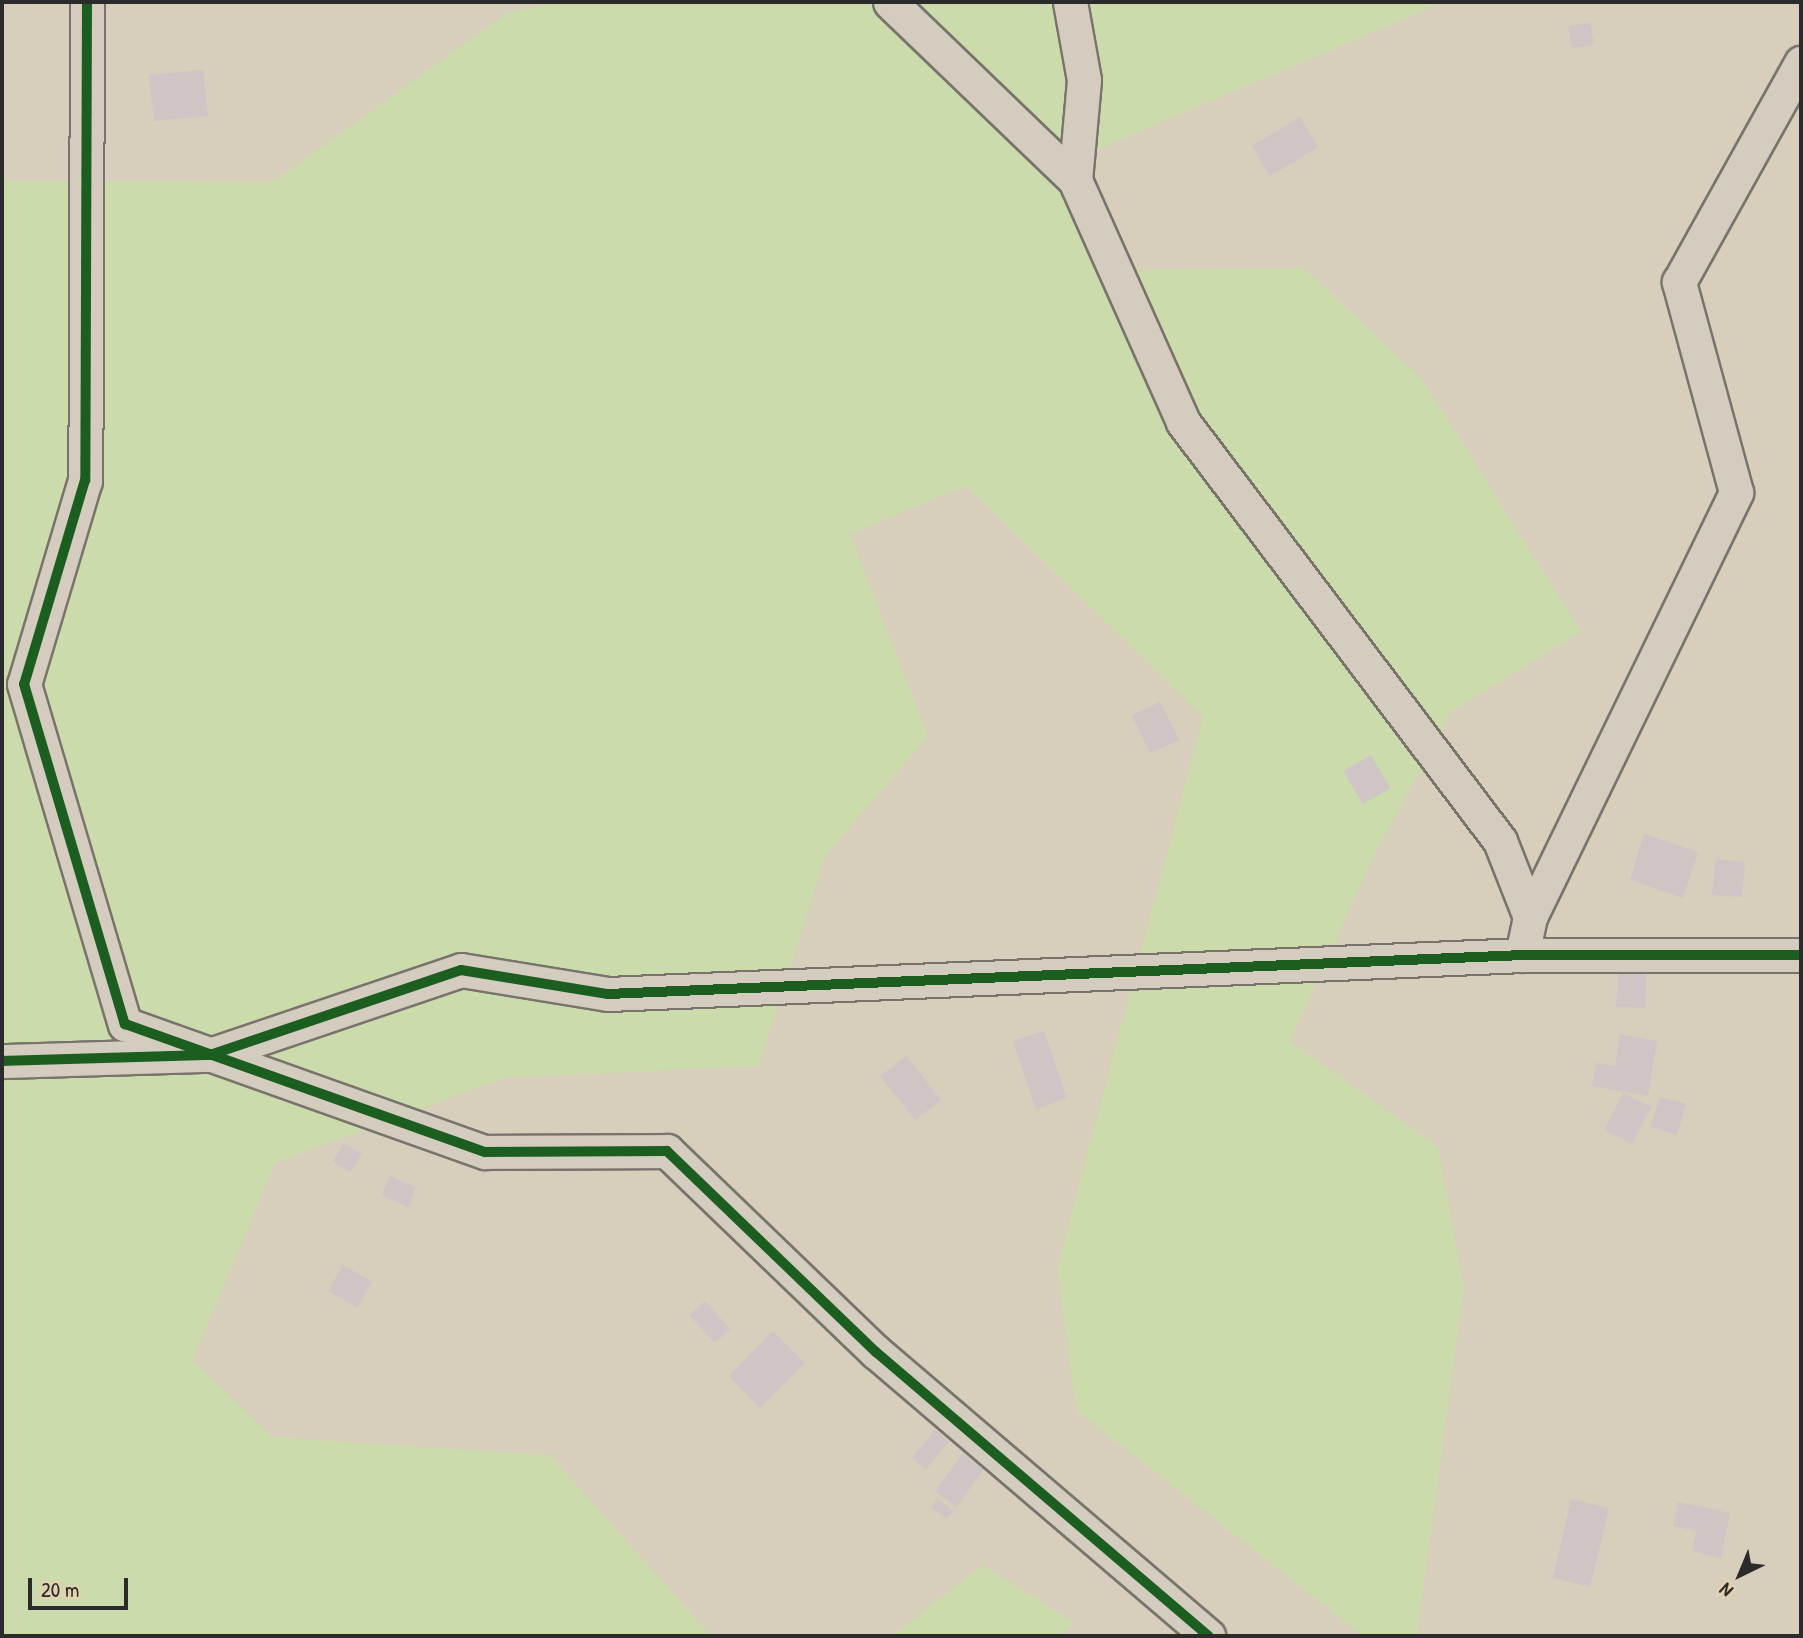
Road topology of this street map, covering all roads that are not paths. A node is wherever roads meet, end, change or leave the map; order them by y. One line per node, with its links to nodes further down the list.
1 (88, 2): 6 (street)
2 (890, 2): 5 (street)
3 (1070, 2): 5 (street)
4 (1801, 63): 7 (street)
5 (1076, 180): 7 (street)
6 (13, 674): 10 (street)
7 (1530, 917): 8 (street)
8 (1522, 955): 9 (street); 10 (street)
9 (1801, 955)
10 (210, 1055): 11 (street); 12 (street)
11 (2, 1061)
12 (1208, 1636)

